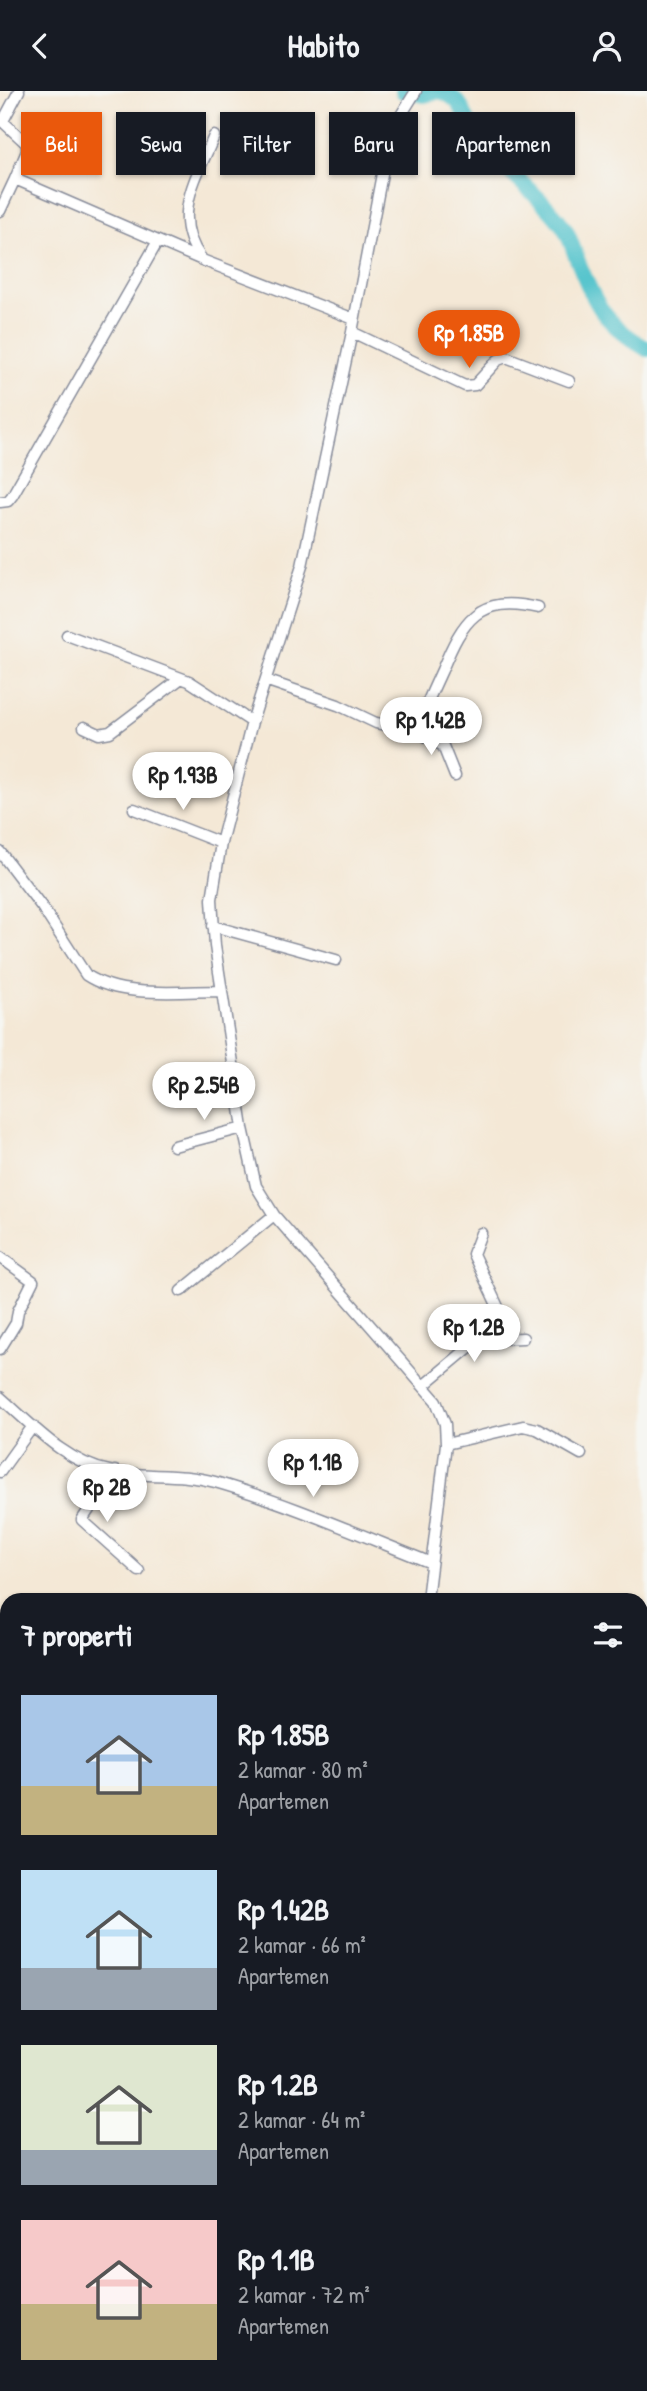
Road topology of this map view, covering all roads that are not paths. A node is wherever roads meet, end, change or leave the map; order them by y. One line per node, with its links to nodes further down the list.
1 (19, 91): 3 (street)
2 (416, 91): 9 (street)
3 (1, 120): 5 (street)
4 (214, 136): 8 (street)
5 (15, 179): 6 (street); 7 (street)
6 (0, 211)
7 (158, 241): 8 (street); 12 (street)
8 (202, 260): 9 (street)
9 (354, 319): 10 (street)
10 (352, 331): 11 (street); 16 (street)
11 (569, 381)
12 (0, 502)
13 (538, 608): 19 (street)
14 (67, 635): 15 (street)
15 (180, 679): 17 (street); 18 (street)
16 (268, 681): 17 (street); 19 (street)
17 (253, 722): 22 (street)
18 (84, 727)
19 (417, 731): 20 (street)
20 (454, 776)
21 (134, 809): 22 (street)
22 (221, 843): 24 (street)
23 (0, 852): 26 (street)
24 (213, 926): 25 (street); 26 (street)
25 (336, 960)
26 (222, 991): 27 (street)
27 (243, 1128): 28 (street); 29 (street)
28 (174, 1146)
29 (274, 1215): 32 (street); 36 (street)
30 (481, 1233): 34 (street)
31 (0, 1257): 35 (street)
32 (181, 1291)
33 (523, 1338): 34 (street)
34 (478, 1340): 36 (street)
35 (0, 1349)
36 (423, 1386): 39 (street)
37 (0, 1397): 38 (street)
38 (33, 1426): 41 (street); 42 (street)
39 (446, 1444): 40 (street); 43 (street)
40 (582, 1454)
41 (0, 1472)
42 (115, 1472): 43 (street); 44 (street)
43 (429, 1562): 45 (street)
44 (139, 1571)
45 (427, 1593)

